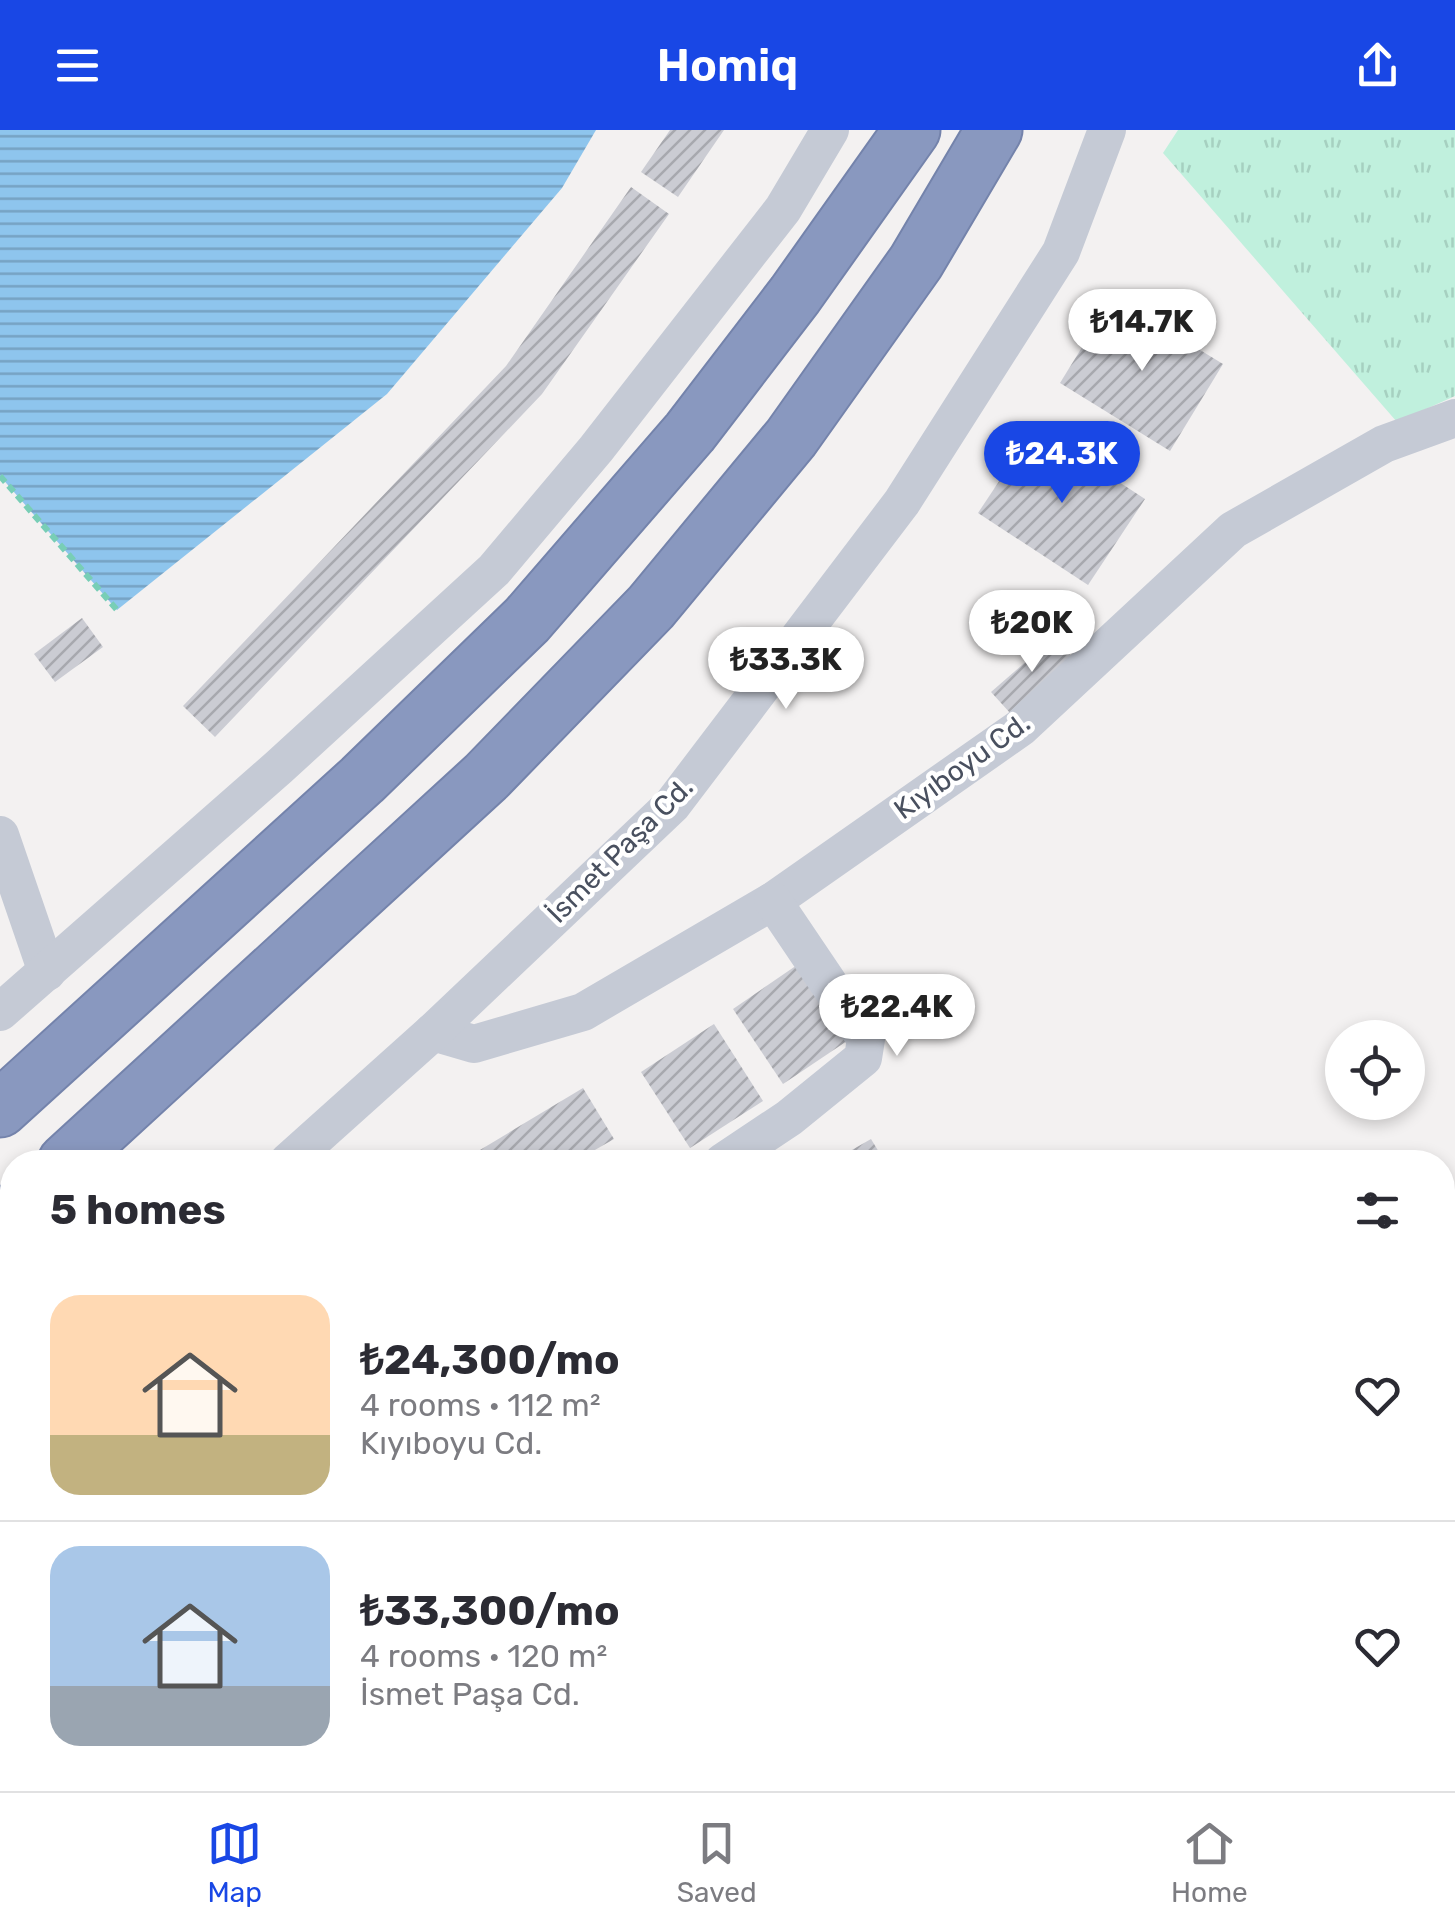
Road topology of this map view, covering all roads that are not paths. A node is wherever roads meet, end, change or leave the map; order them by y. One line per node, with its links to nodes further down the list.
1 (830, 130): 8 (street)
2 (912, 130): 11 (highway)
3 (994, 130): 12 (highway)
4 (1107, 130): 10 (street, İsmet Paşa Cd.)
5 (1455, 418): 7 (street, Kıyıboyu Cd.)
6 (0, 835): 8 (street)
7 (773, 901): 10 (street, Kıyıboyu Cd.); 14 (street)
8 (47, 972): 9 (street)
9 (0, 1012)
10 (433, 1032): 13 (street, İsmet Paşa Cd.)
11 (0, 1109)
12 (79, 1150)
13 (301, 1150)
14 (742, 1150)

